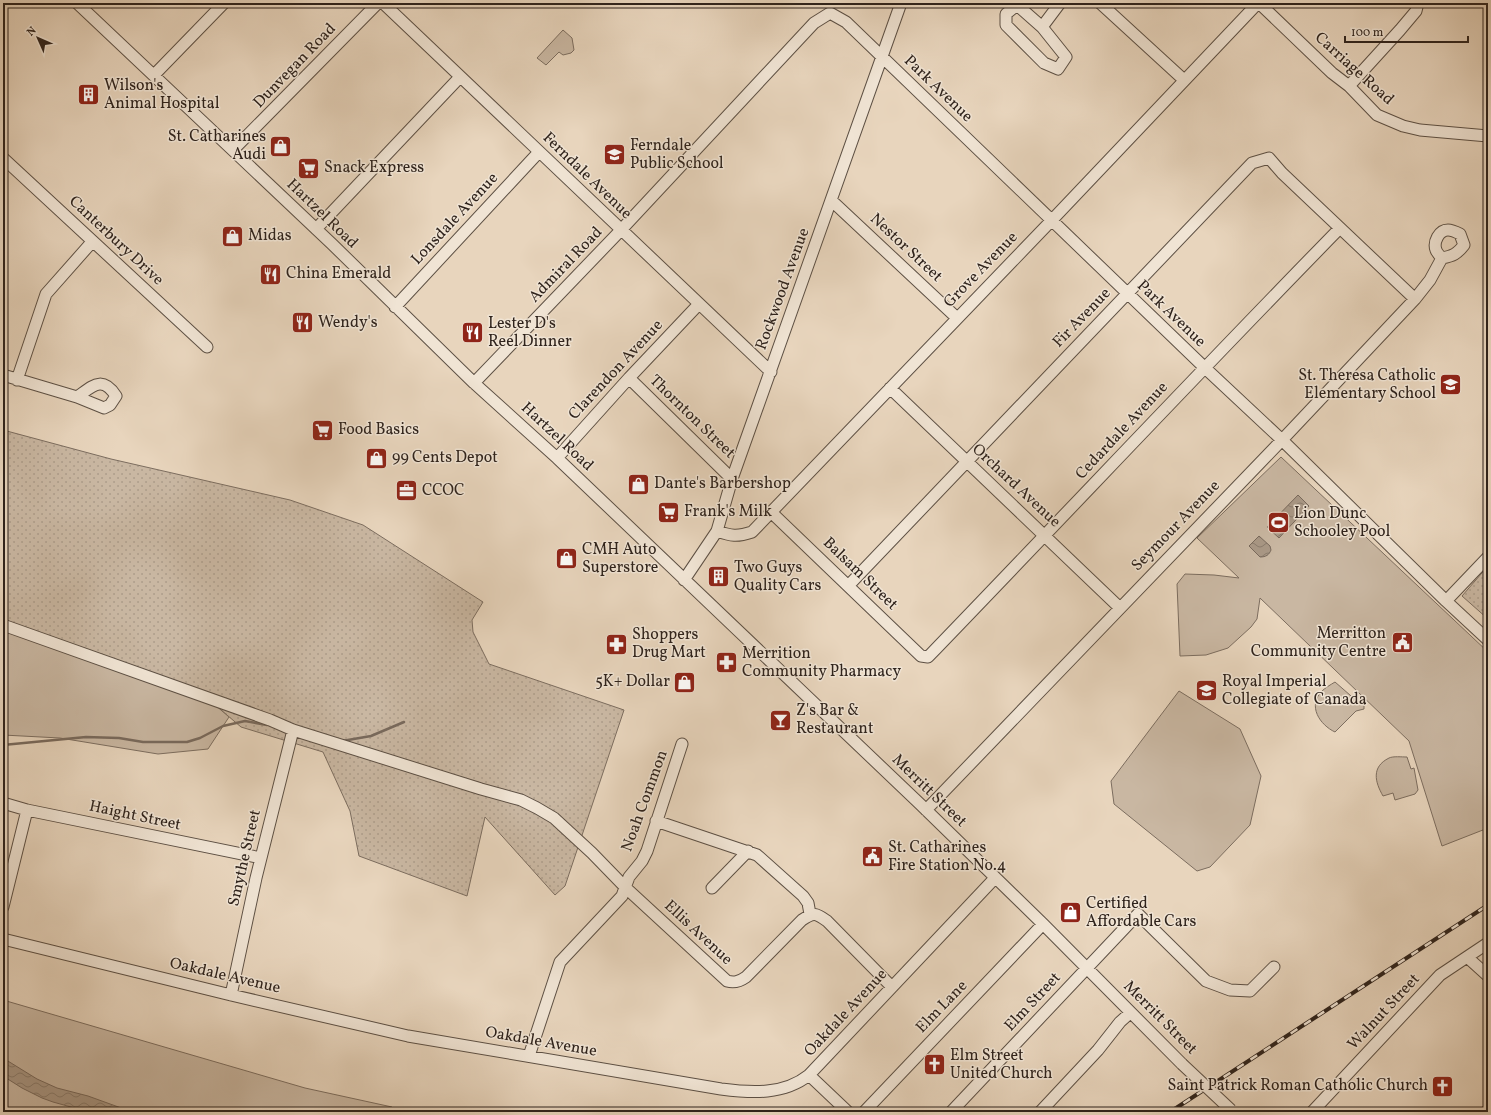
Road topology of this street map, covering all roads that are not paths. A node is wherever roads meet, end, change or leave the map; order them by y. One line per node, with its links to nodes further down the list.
1 (77, 3): 13 (street, Hartzel Road)
2 (224, 3): 13 (street)
3 (378, 3): 18 (street, Dunvegan Road)
4 (383, 3): 14 (street, Ferndale Avenue)
5 (902, 3): 12 (street, Rockwood Avenue)
6 (1060, 3): 11 (street)
7 (1100, 3): 15 (street)
8 (1259, 3): 15 (street, Grove Avenue); 16 (street, Carriage Road)
9 (1418, 3): 16 (street)
10 (830, 13): 12 (street, Park Avenue); 25 (street, Admiral Road)
11 (1042, 27): 11 (street)
12 (882, 57): 21 (street, Rockwood Avenue); 22 (street, Park Avenue)
13 (154, 75): 18 (street, Hartzel Road)
14 (460, 77): 19 (street, Ferndale Avenue); 24 (street)
15 (1184, 80): 22 (street, Grove Avenue)
16 (1349, 86): 17 (street, Carriage Road)
17 (1488, 136)
18 (233, 150): 24 (street, Hartzel Road)
19 (539, 152): 25 (street, Ferndale Avenue); 31 (street, Lonsdale Avenue)
20 (3, 158): 26 (street, Canterbury Drive)
21 (832, 201): 32 (street, Nestor Street); 35 (street, Rockwood Avenue)
22 (1052, 220): 28 (street, Park Avenue); 32 (street, Grove Avenue)
23 (1340, 228): 28 (street, Fir Avenue); 29 (street, Fir Avenue); 34 (street, Cedardale Avenue)
24 (316, 229): 31 (street, Hartzel Road)
25 (620, 230): 30 (street, Ferndale Avenue); 39 (street, Admiral Road)
26 (92, 242): 33 (street, Canterbury Drive); 38 (street)
27 (1442, 258): 29 (street, Seymour Avenue)
28 (1128, 293): 34 (street, Park Avenue); 44 (street, Fir Avenue)
29 (1415, 299): 42 (street, Seymour Avenue)
30 (699, 304): 35 (street, Ferndale Avenue); 37 (street, Clarendon Avenue)
31 (395, 307): 39 (street, Hartzel Road)
32 (957, 318): 40 (street, Grove Avenue)
33 (206, 347)
34 (1204, 367): 42 (street, Park Avenue); 48 (street, Cedardale Avenue)
35 (771, 372): 45 (street, Rockwood Avenue)
36 (3, 375): 38 (street)
37 (629, 378): 43 (street, Clarendon Avenue); 45 (street, Thornton Street)
38 (17, 380): 41 (street)
39 (474, 384): 43 (street, Hartzel Road)
40 (890, 388): 44 (street, Orchard Avenue); 46 (street, Grove Avenue)
41 (77, 397)
42 (1282, 440): 52 (street, Park Avenue); 53 (street, Seymour Avenue)
43 (557, 458): 50 (street, Hartzel Road)
44 (966, 462): 48 (street, Orchard Avenue); 51 (street, Fir Avenue)
45 (732, 479): 47 (street, Rockwood Avenue)
46 (771, 512): 47 (street, Grove Avenue); 51 (street, Balsam Street)
47 (717, 531): 50 (street, Rockwood Avenue)
48 (1045, 536): 53 (street, Orchard Avenue); 56 (street, Cedardale Avenue)
49 (1488, 557): 52 (street)
50 (684, 580): 61 (street, Merritt Street)
51 (849, 585): 56 (street, Balsam Street)
52 (1446, 601): 55 (street, Park Avenue)
53 (1120, 608): 61 (street, Seymour Avenue)
54 (3, 625): 57 (street, Ellis Avenue)
55 (1488, 640)
56 (928, 657)
57 (293, 730): 64 (street, Smythe Street); 66 (street, Ellis Avenue)
58 (682, 744): 62 (street, Noah Common)
59 (3, 803): 60 (street, Haight Street)
60 (27, 810): 64 (street, Haight Street); 68 (street)
61 (926, 810): 65 (street, Merritt Street)
62 (656, 821): 63 (street); 66 (street, Noah Common)
63 (748, 851): 67 (street); 69 (street)
64 (261, 858): 78 (street, Smythe Street)
65 (995, 878): 70 (street, Merritt Street); 77 (street, Oakdale Avenue)
66 (626, 888): 69 (street, Ellis Avenue); 80 (street, Noah Common)
67 (712, 888)
68 (3, 907)
69 (810, 914): 77 (street)
70 (1043, 924): 75 (street, Merritt Street); 84 (street, Elm Lane)
71 (3, 939): 78 (street, Oakdale Avenue)
72 (1488, 943): 73 (street, Walnut Street)
73 (1467, 957): 76 (street); 87 (street, Walnut Street)
74 (1274, 967): 75 (street, Elm Street)
75 (1087, 969): 79 (street, Merritt Street); 85 (street, Elm Street)
76 (1488, 976)
77 (892, 987): 81 (street, Oakdale Avenue)
78 (231, 995): 80 (street, Oakdale Avenue)
79 (1130, 1013): 82 (street, Merritt Street, bridge); 86 (street)
80 (529, 1056): 81 (street, Oakdale Avenue)
81 (809, 1075): 83 (street)
82 (1232, 1111)
83 (848, 1112)
84 (864, 1112)
85 (951, 1112)
86 (1040, 1112)
87 (1312, 1112)

